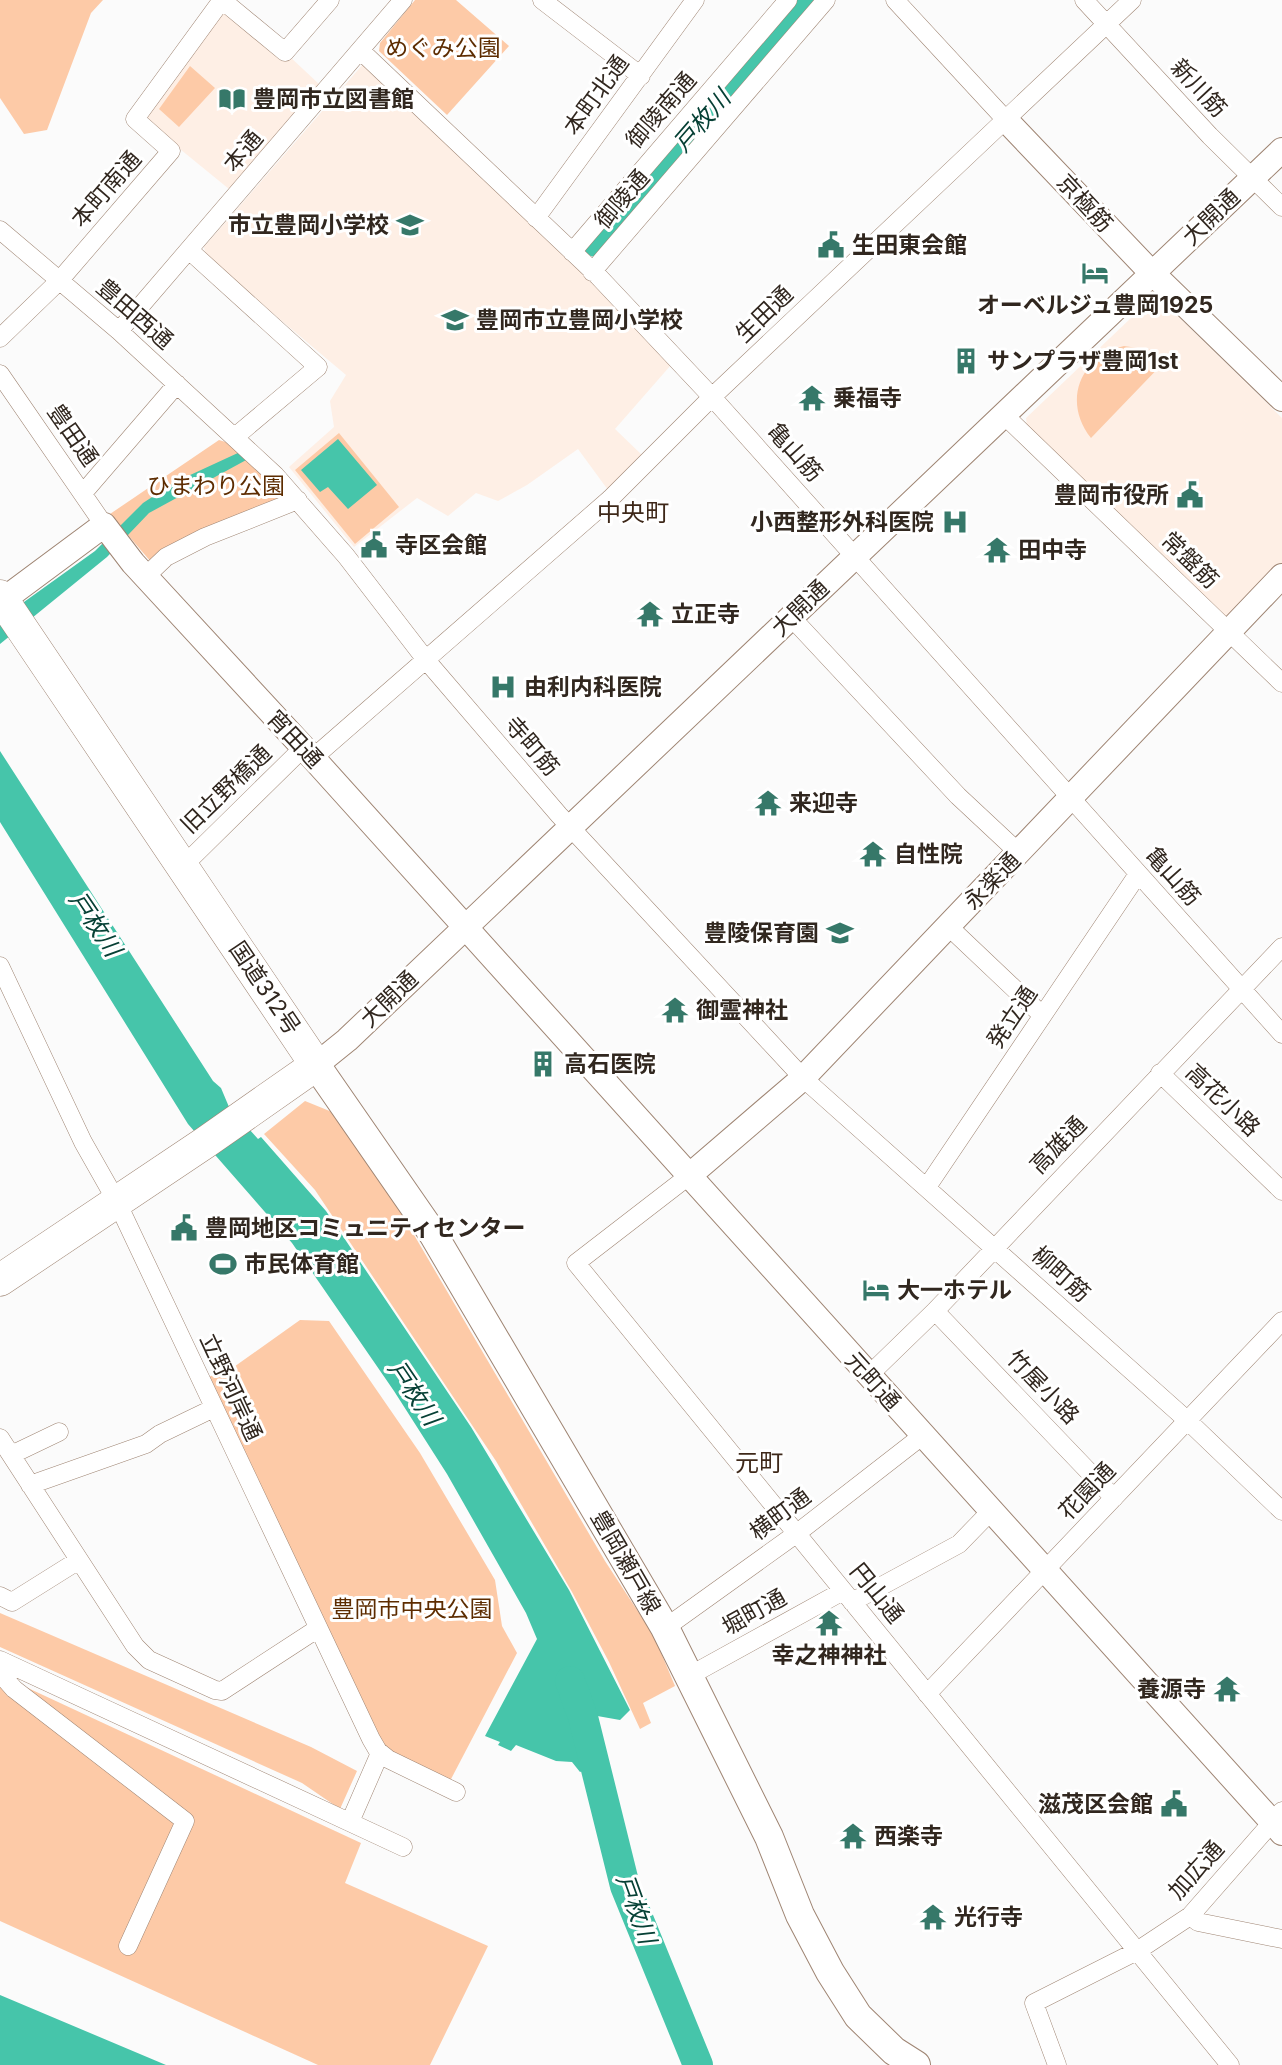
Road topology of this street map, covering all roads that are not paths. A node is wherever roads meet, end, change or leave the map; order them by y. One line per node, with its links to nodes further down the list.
1 (222, 0): 2 (street); 23 (street, 本町南通)
2 (330, 0)
3 (542, 0): 13 (street)
4 (695, 0): 13 (street, 本町北通)
5 (788, 0): 20 (street, 御陵南通)
6 (826, 0): 21 (street, 御陵通)
7 (895, 0): 14 (street, 京極筋)
8 (1084, 0): 11 (street, 新川筋)
9 (1121, 3): 11 (street, 生田通)
10 (392, 4): 12 (street, 本通)
11 (1106, 24): 14 (street, 生田通); 15 (street, 新川筋)
12 (361, 51): 17 (street, 亀山筋); 19 (street, 本通)
13 (641, 76): 17 (street, 本町北通)
14 (1005, 119): 22 (street, 京極筋); 28 (street, 生田通)
15 (1271, 166): 16 (street, 新川筋); 22 (street, 大開通)
16 (1282, 207)
17 (536, 218): 20 (street, 亀山筋)
18 (0, 230): 23 (street, 豊田西通)
19 (190, 251): 24 (street, 本通); 31 (street)
20 (572, 252): 21 (street, 亀山筋)
21 (592, 272): 28 (street, 亀山筋)
22 (1152, 273): 29 (street, 京極筋); 30 (street, 大開通)
23 (59, 281): 24 (street, 豊田西通); 25 (street, 本町南通)
24 (119, 331): 27 (street, 豊田西通)
25 (0, 338)
26 (0, 374): 32 (street, 豊田通)
27 (177, 384): 31 (street, 豊田西通); 32 (street)
28 (712, 397): 35 (street, 亀山筋); 41 (street, 生田通)
29 (1282, 399)
30 (1004, 415): 35 (street, 大開通); 40 (street, 常盤筋)
31 (236, 436): 33 (street, 寺町筋)
32 (84, 492): 34 (street, 豊田通)
33 (298, 500): 36 (street); 41 (street, 寺町筋)
34 (106, 528): 36 (street, 宵田通); 38 (street)
35 (856, 555): 39 (street, 大開通); 44 (street, 亀山筋)
36 (146, 576): 43 (street, 宵田通)
37 (1282, 576): 40 (street, 永楽通)
38 (1, 598): 47 (highway, 国道312号)
39 (792, 617): 45 (street, 大開通); 46 (street)
40 (1229, 631): 42 (street, 常盤筋); 44 (street, 永楽通)
41 (426, 660): 43 (street, 旧立野橋通); 45 (street, 寺町筋)
42 (1282, 683)
43 (308, 753): 47 (street, 旧立野橋通); 50 (street, 宵田通)
44 (1072, 798): 46 (street, 永楽通); 48 (street, 亀山筋)
45 (570, 827): 50 (street, 大開通); 59 (street, 寺町筋)
46 (1019, 853): 49 (street, 永楽通)
47 (183, 866): 57 (highway, 国道312号)
48 (1139, 874): 54 (street, 亀山筋); 55 (street, 発立通)
49 (948, 926): 55 (street); 59 (street, 永楽通)
50 (465, 927): 57 (street, 大開通); 60 (street, 元町通)
51 (1282, 947): 54 (street, 高雄通)
52 (0, 965): 53 (street, 立野河岸通)
53 (6, 989): 63 (street, 立野河岸通)
54 (1241, 989): 56 (street, 亀山筋); 58 (street, 高雄通)
55 (1042, 1015): 61 (street, 発立通)
56 (1282, 1034)
57 (316, 1065): 63 (highway); 84 (main road, 豊岡瀬戸線)
58 (1160, 1073): 62 (street, 高花小路); 64 (street, 高雄通)
59 (803, 1078): 60 (street, 永楽通); 61 (street, 柳町筋)
60 (690, 1175): 68 (street, 元町通); 79 (street, 円山通)
61 (927, 1187): 64 (street, 柳町筋)
62 (1282, 1191)
63 (117, 1202): 65 (highway); 69 (street, 立野河岸通)
64 (995, 1247): 66 (street, 高雄通); 70 (street, 柳町筋)
65 (0, 1280)
66 (935, 1311): 68 (street, 高雄通); 76 (street, 竹屋小路)
67 (1282, 1321): 70 (street, 花園通)
68 (868, 1376): 72 (street, 元町通)
69 (214, 1408): 75 (street); 85 (street, 立野河岸通)
70 (1188, 1421): 76 (street, 花園通); 78 (street, 柳町筋)
71 (59, 1432): 74 (street)
72 (922, 1436): 77 (street, 元町通); 79 (street, 横町通)
73 (0, 1438): 74 (street)
74 (11, 1455): 75 (street)
75 (30, 1485): 80 (street)
76 (1114, 1498): 81 (street, 花園通)
77 (991, 1511): 81 (street, 元町通); 83 (street, 堀町通)
78 (1282, 1511)
79 (796, 1534): 83 (street, 円山通); 84 (street, 横町通)
80 (79, 1560): 82 (street); 85 (street)
81 (1045, 1570): 89 (street, 花園通); 93 (street, 元町通)
82 (0, 1596)
83 (848, 1596): 88 (street, 堀町通); 89 (street, 円山通)
84 (665, 1628): 88 (main road, 豊岡瀬戸線)
85 (317, 1629): 90 (street, 立野河岸通)
86 (0, 1660): 92 (street)
87 (0, 1672): 97 (street)
88 (689, 1676): 99 (main road, 豊岡瀬戸線)
89 (928, 1694): 98 (street, 円山通)
90 (380, 1753): 91 (street); 92 (street)
91 (456, 1792)
92 (350, 1822): 94 (street)
93 (1279, 1822): 95 (street, 加広通)
94 (403, 1847)
95 (1190, 1916): 96 (street); 98 (street, 加広通)
96 (1282, 1939)
97 (128, 1946)
98 (1136, 1951): 100 (street, 加広通); 101 (street, 円山通)
99 (916, 2065)
100 (1057, 2065)
101 (1230, 2065)

